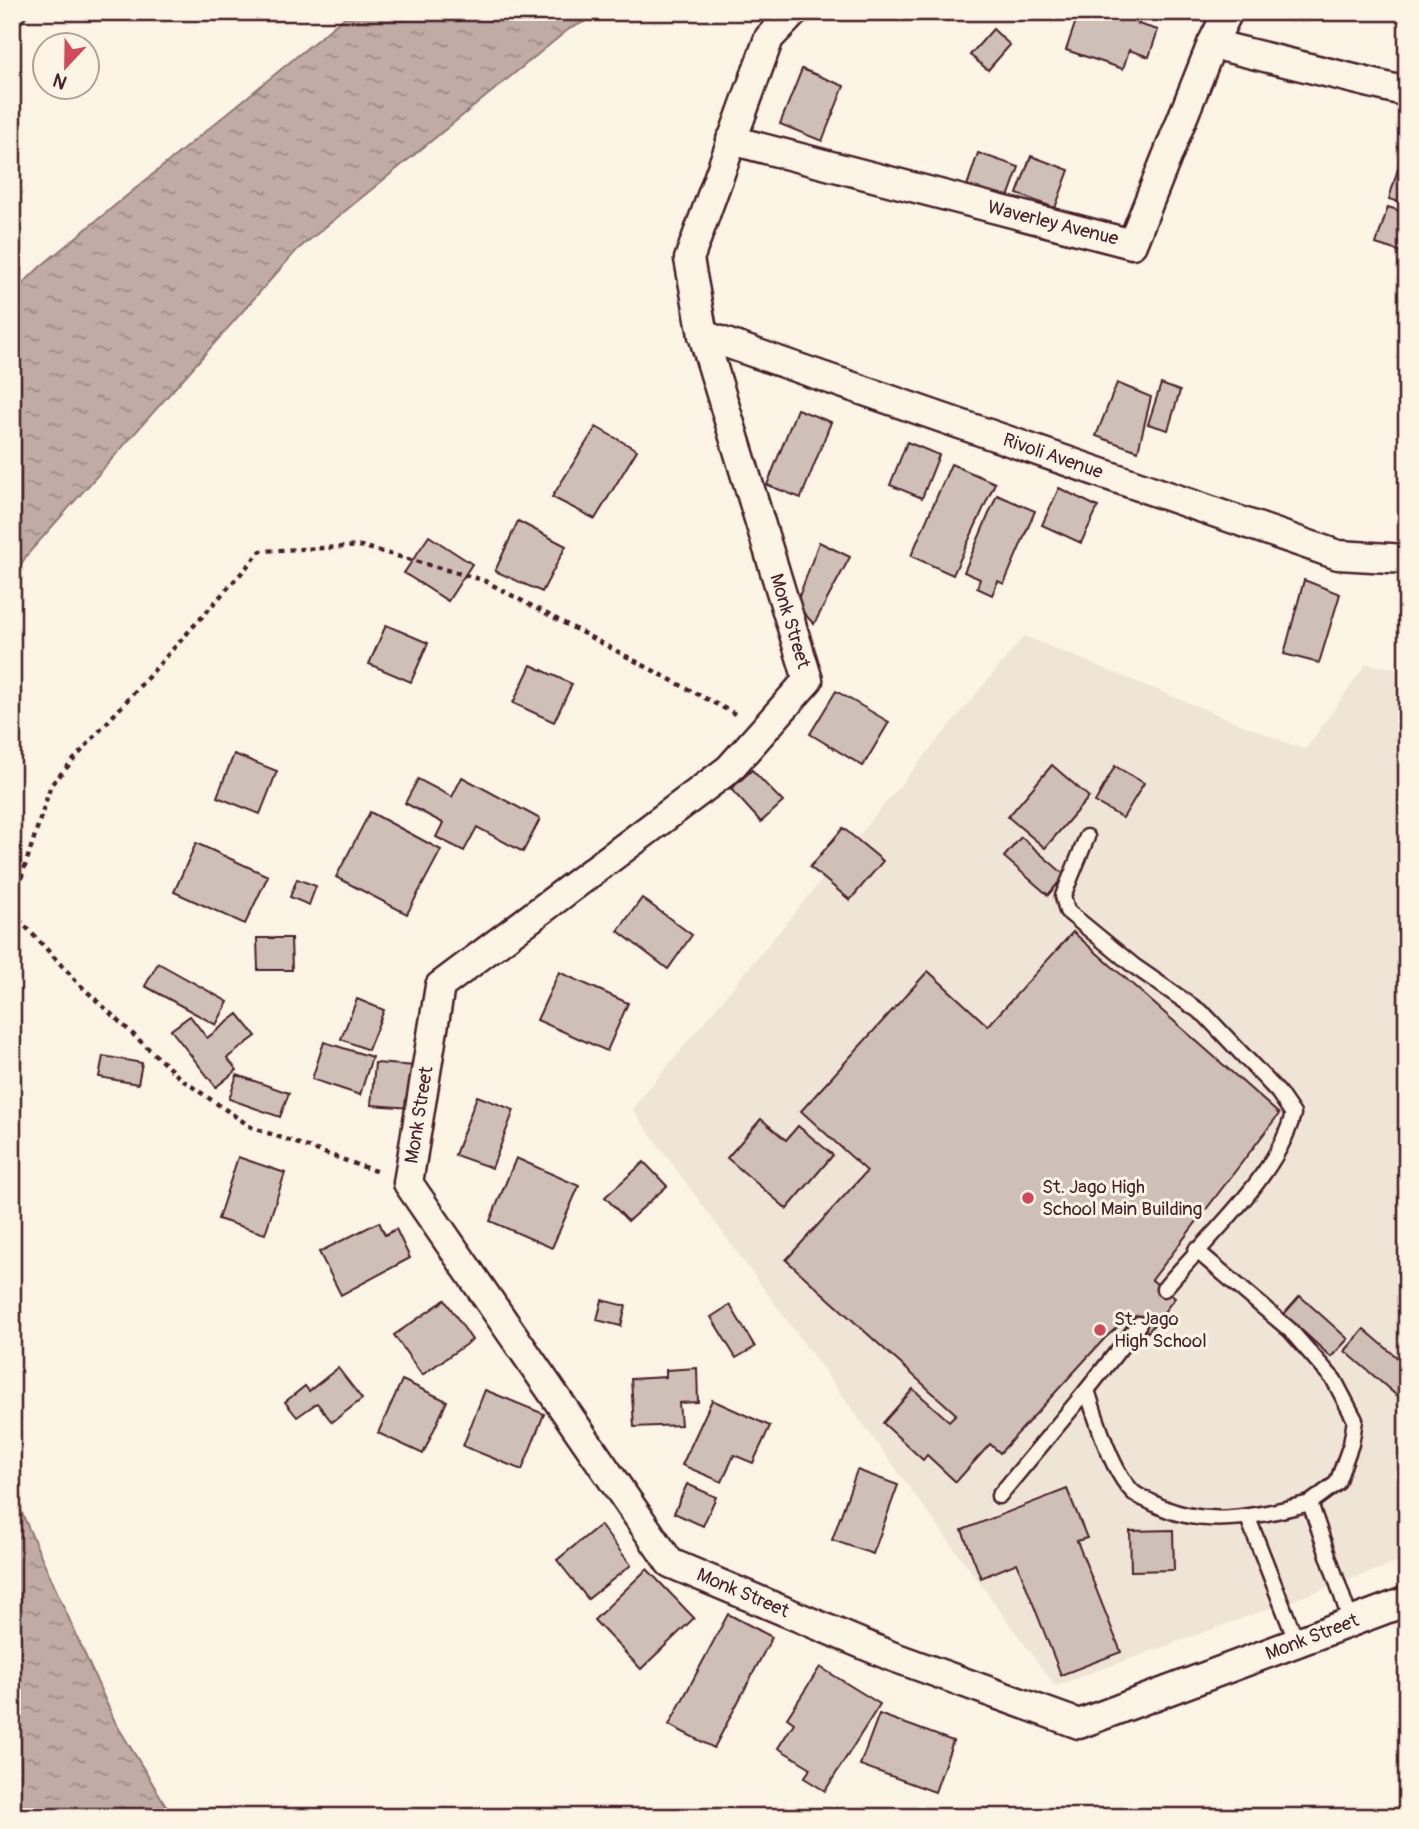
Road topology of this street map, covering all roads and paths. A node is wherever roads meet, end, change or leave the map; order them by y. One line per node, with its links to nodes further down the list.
1 (794, 12): 5 (street, Monk Street)
2 (1228, 12): 3 (street, Waverley Avenue)
3 (1212, 44): 4 (street); 5 (street, Waverley Avenue)
4 (1407, 92)
5 (731, 140): 6 (street, Monk Street)
6 (704, 335): 7 (street, Rivoli Avenue); 8 (street, Monk Street)
7 (1407, 559)
8 (764, 729): 10 (path); 11 (street, Monk Street)
9 (1087, 837): 12 (lane)
10 (12, 909): 11 (path)
11 (408, 1183): 21 (street, Monk Street)
12 (1196, 1250): 13 (lane); 17 (lane)
13 (1164, 1289)
14 (1139, 1324): 15 (lane)
15 (1087, 1390): 16 (lane); 18 (lane)
16 (999, 1496)
17 (1310, 1503): 18 (lane); 20 (lane)
18 (1248, 1518): 21 (lane)
19 (1407, 1601): 20 (street, Monk Street)
20 (1351, 1622): 21 (street, Monk Street)
21 (1297, 1643)

